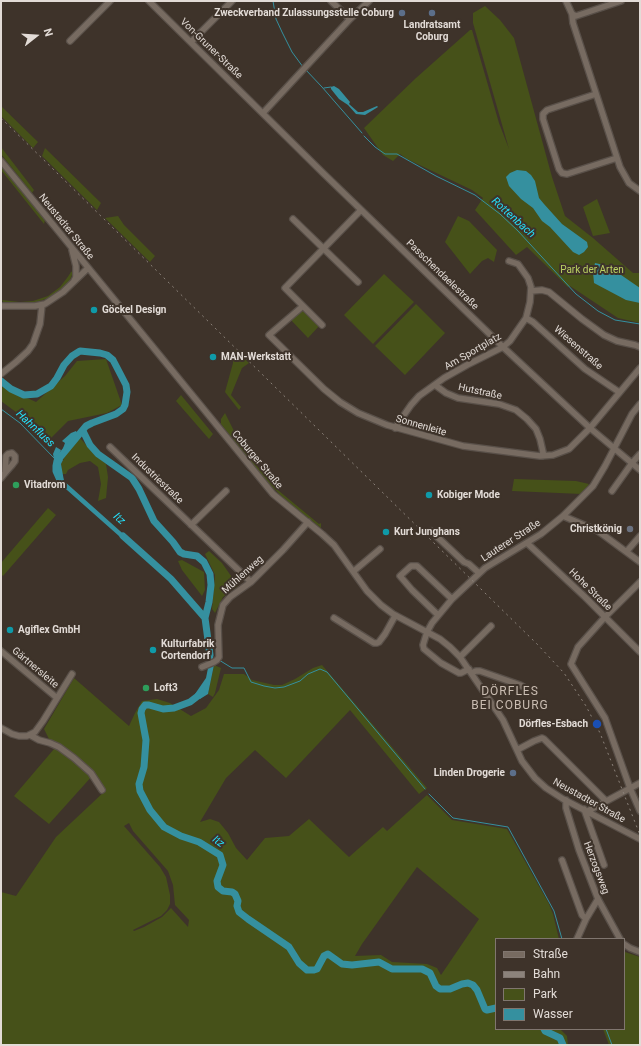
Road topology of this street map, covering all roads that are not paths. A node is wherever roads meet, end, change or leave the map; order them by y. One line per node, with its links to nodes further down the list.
1 (110, 1): 10 (street)
2 (149, 1): 11 (street, Von-Gruner-Straße)
3 (232, 1): 11 (street)
4 (332, 1): 9 (street)
5 (369, 1): 9 (street)
6 (566, 1): 8 (street)
7 (621, 1): 8 (street)
8 (572, 14): 12 (street)
9 (350, 19): 13 (street)
10 (70, 41)
11 (191, 42): 13 (street, Von-Gruner-Straße)
12 (596, 94): 14 (street); 14 (street)
13 (262, 112): 17 (street, Passchendaelestraße)
14 (617, 158): 16 (street)
15 (1, 161): 19 (street, Neustadter Straße)
16 (640, 191)
17 (361, 210): 20 (street); 32 (street, Passchendaelestraße)
18 (293, 220): 20 (street)
19 (71, 247): 22 (street, Neustadter Straße); 24 (street)
20 (323, 249): 23 (street); 29 (street)
21 (510, 261): 25 (street, Am Sportplatz)
22 (88, 268): 24 (street); 26 (street, Neustadter Straße)
23 (358, 282)
24 (73, 283): 27 (street)
25 (531, 291): 30 (street, Am Sportplatz); 33 (street)
26 (118, 304): 52 (street, Coburger Straße)
27 (42, 305): 28 (street); 35 (street)
28 (1, 306)
29 (303, 306): 31 (street); 39 (street, Sonnenleite)
30 (526, 318): 32 (street, Am Sportplatz); 37 (street, Wiesenstraße)
31 (322, 325)
32 (503, 347): 36 (street, Am Sportplatz); 40 (street, Passchendaelestraße)
33 (640, 347)
34 (640, 368): 37 (street, Sonnenleite)
35 (3, 372)
36 (434, 385): 39 (street, Am Sportplatz); 44 (street, Hutstraße)
37 (619, 392): 40 (street, Sonnenleite)
38 (640, 404): 42 (street, Lauterer Straße)
39 (395, 428): 44 (street, Sonnenleite)
40 (590, 428): 42 (street, Passchendaelestraße); 44 (street, Sonnenleite)
41 (110, 447): 53 (street, Industriestraße)
42 (614, 449): 45 (street, Passchendaelestraße); 51 (street, Lauterer Straße)
43 (640, 454): 45 (street)
44 (542, 456)
45 (632, 463): 46 (street, Passchendaelestraße); 50 (street)
46 (640, 470)
47 (6, 473): 48 (street)
48 (1, 478)
49 (226, 491): 53 (street)
50 (612, 492)
51 (563, 516): 56 (street, Lauterer Straße); 58 (street)
52 (308, 522): 60 (street, Coburger Straße); 62 (street, Mühlenweg)
53 (191, 525): 62 (street, Industriestraße)
54 (431, 530): 61 (street)
55 (640, 536): 58 (street)
56 (527, 543): 61 (street, Lauterer Straße); 67 (street, Hohe Straße)
57 (380, 549): 60 (street)
58 (627, 551): 59 (street)
59 (640, 562)
60 (354, 571): 66 (street, Coburger Straße)
61 (479, 573): 64 (street, Lauterer Straße)
62 (251, 582): 74 (street, Mühlenweg)
63 (640, 582): 67 (street)
64 (452, 599): 65 (street, Lauterer Straße); 65 (street)
65 (438, 615): 70 (street, Lauterer Straße)
66 (395, 616): 68 (street); 70 (street, Neustadter Straße)
67 (605, 617): 72 (street, Hohe Straße); 83 (street)
68 (334, 618)
69 (491, 626): 73 (street)
70 (427, 632): 73 (street, Neustadter Straße); 75 (street)
71 (1, 651): 78 (street, Gärtnersleite)
72 (640, 652)
73 (460, 657): 75 (street, Neustadter Straße)
74 (202, 667)
75 (470, 671): 77 (street); 81 (street, Neustadter Straße)
76 (72, 674): 78 (street, Gärtnersleite)
77 (532, 692)
78 (57, 698): 80 (street, Gärtnersleite)
79 (1, 728): 80 (street)
80 (30, 735): 84 (street)
81 (517, 750): 85 (street, Neustadter Straße); 86 (street)
82 (640, 784): 83 (street)
83 (630, 788): 86 (street); 88 (street)
84 (102, 790)
85 (566, 800): 87 (street, Neustadter Straße); 92 (street, Herzogsweg)
86 (606, 801): 87 (street)
87 (586, 810): 89 (street, Neustadter Straße); 91 (street)
88 (640, 811)
89 (640, 839)
90 (562, 860): 93 (street)
91 (604, 865)
92 (598, 899): 93 (street); 95 (street, Herzogsweg)
93 (586, 919): 94 (street)
94 (577, 938)
95 (619, 938)
96 (625, 945): 97 (street)
97 (640, 952)

